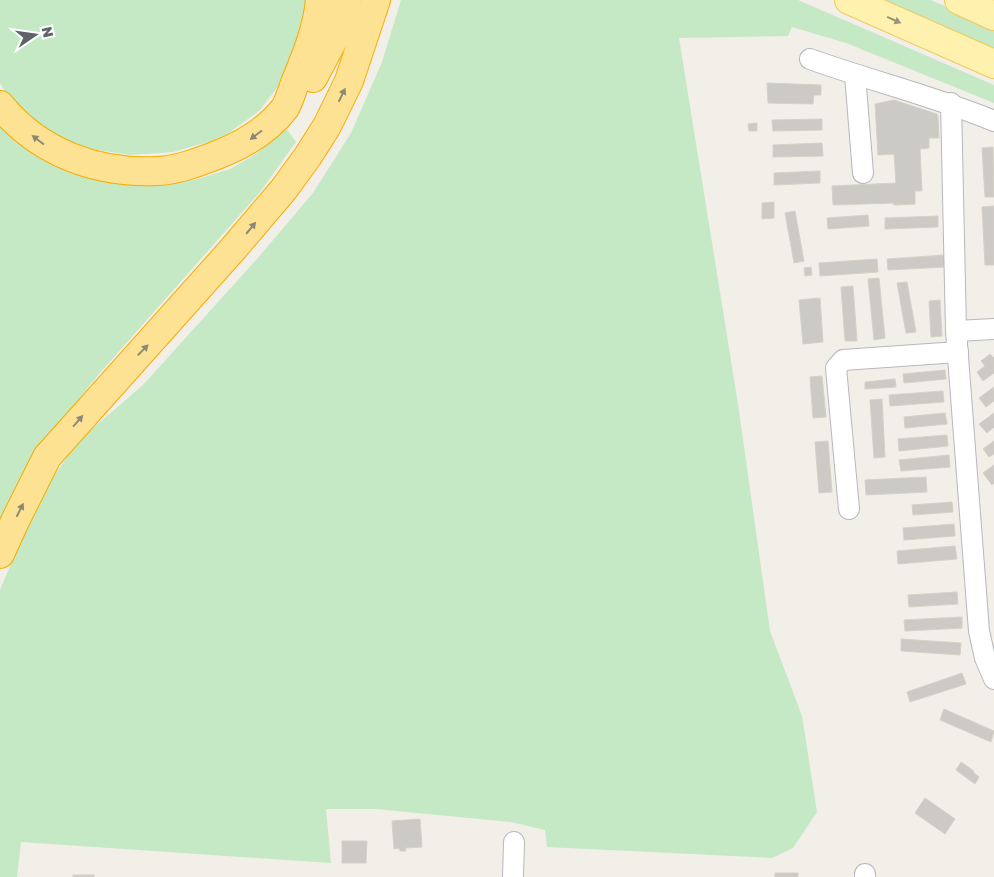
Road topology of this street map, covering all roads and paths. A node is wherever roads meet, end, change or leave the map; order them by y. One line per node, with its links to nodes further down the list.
1 (320, 0): 12 (highway)
2 (347, 0): 12 (highway)
3 (376, 0): 19 (highway, one-way to 3)
4 (849, 0): 8 (main road, one-way to 8)
5 (959, 0): 6 (main road)
6 (994, 16)
7 (810, 59): 9 (street)
8 (994, 64)
9 (855, 75): 10 (street); 14 (street)
10 (952, 104): 13 (street); 16 (street)
11 (0, 105): 12 (highway, one-way to 11)
12 (286, 107)
13 (994, 120)
14 (863, 173)
15 (994, 328): 16 (street)
16 (956, 331): 17 (street)
17 (958, 352): 18 (street); 20 (street)
18 (849, 509)
19 (0, 554)
20 (994, 680)
21 (514, 842): 22 (street)
22 (513, 877)

